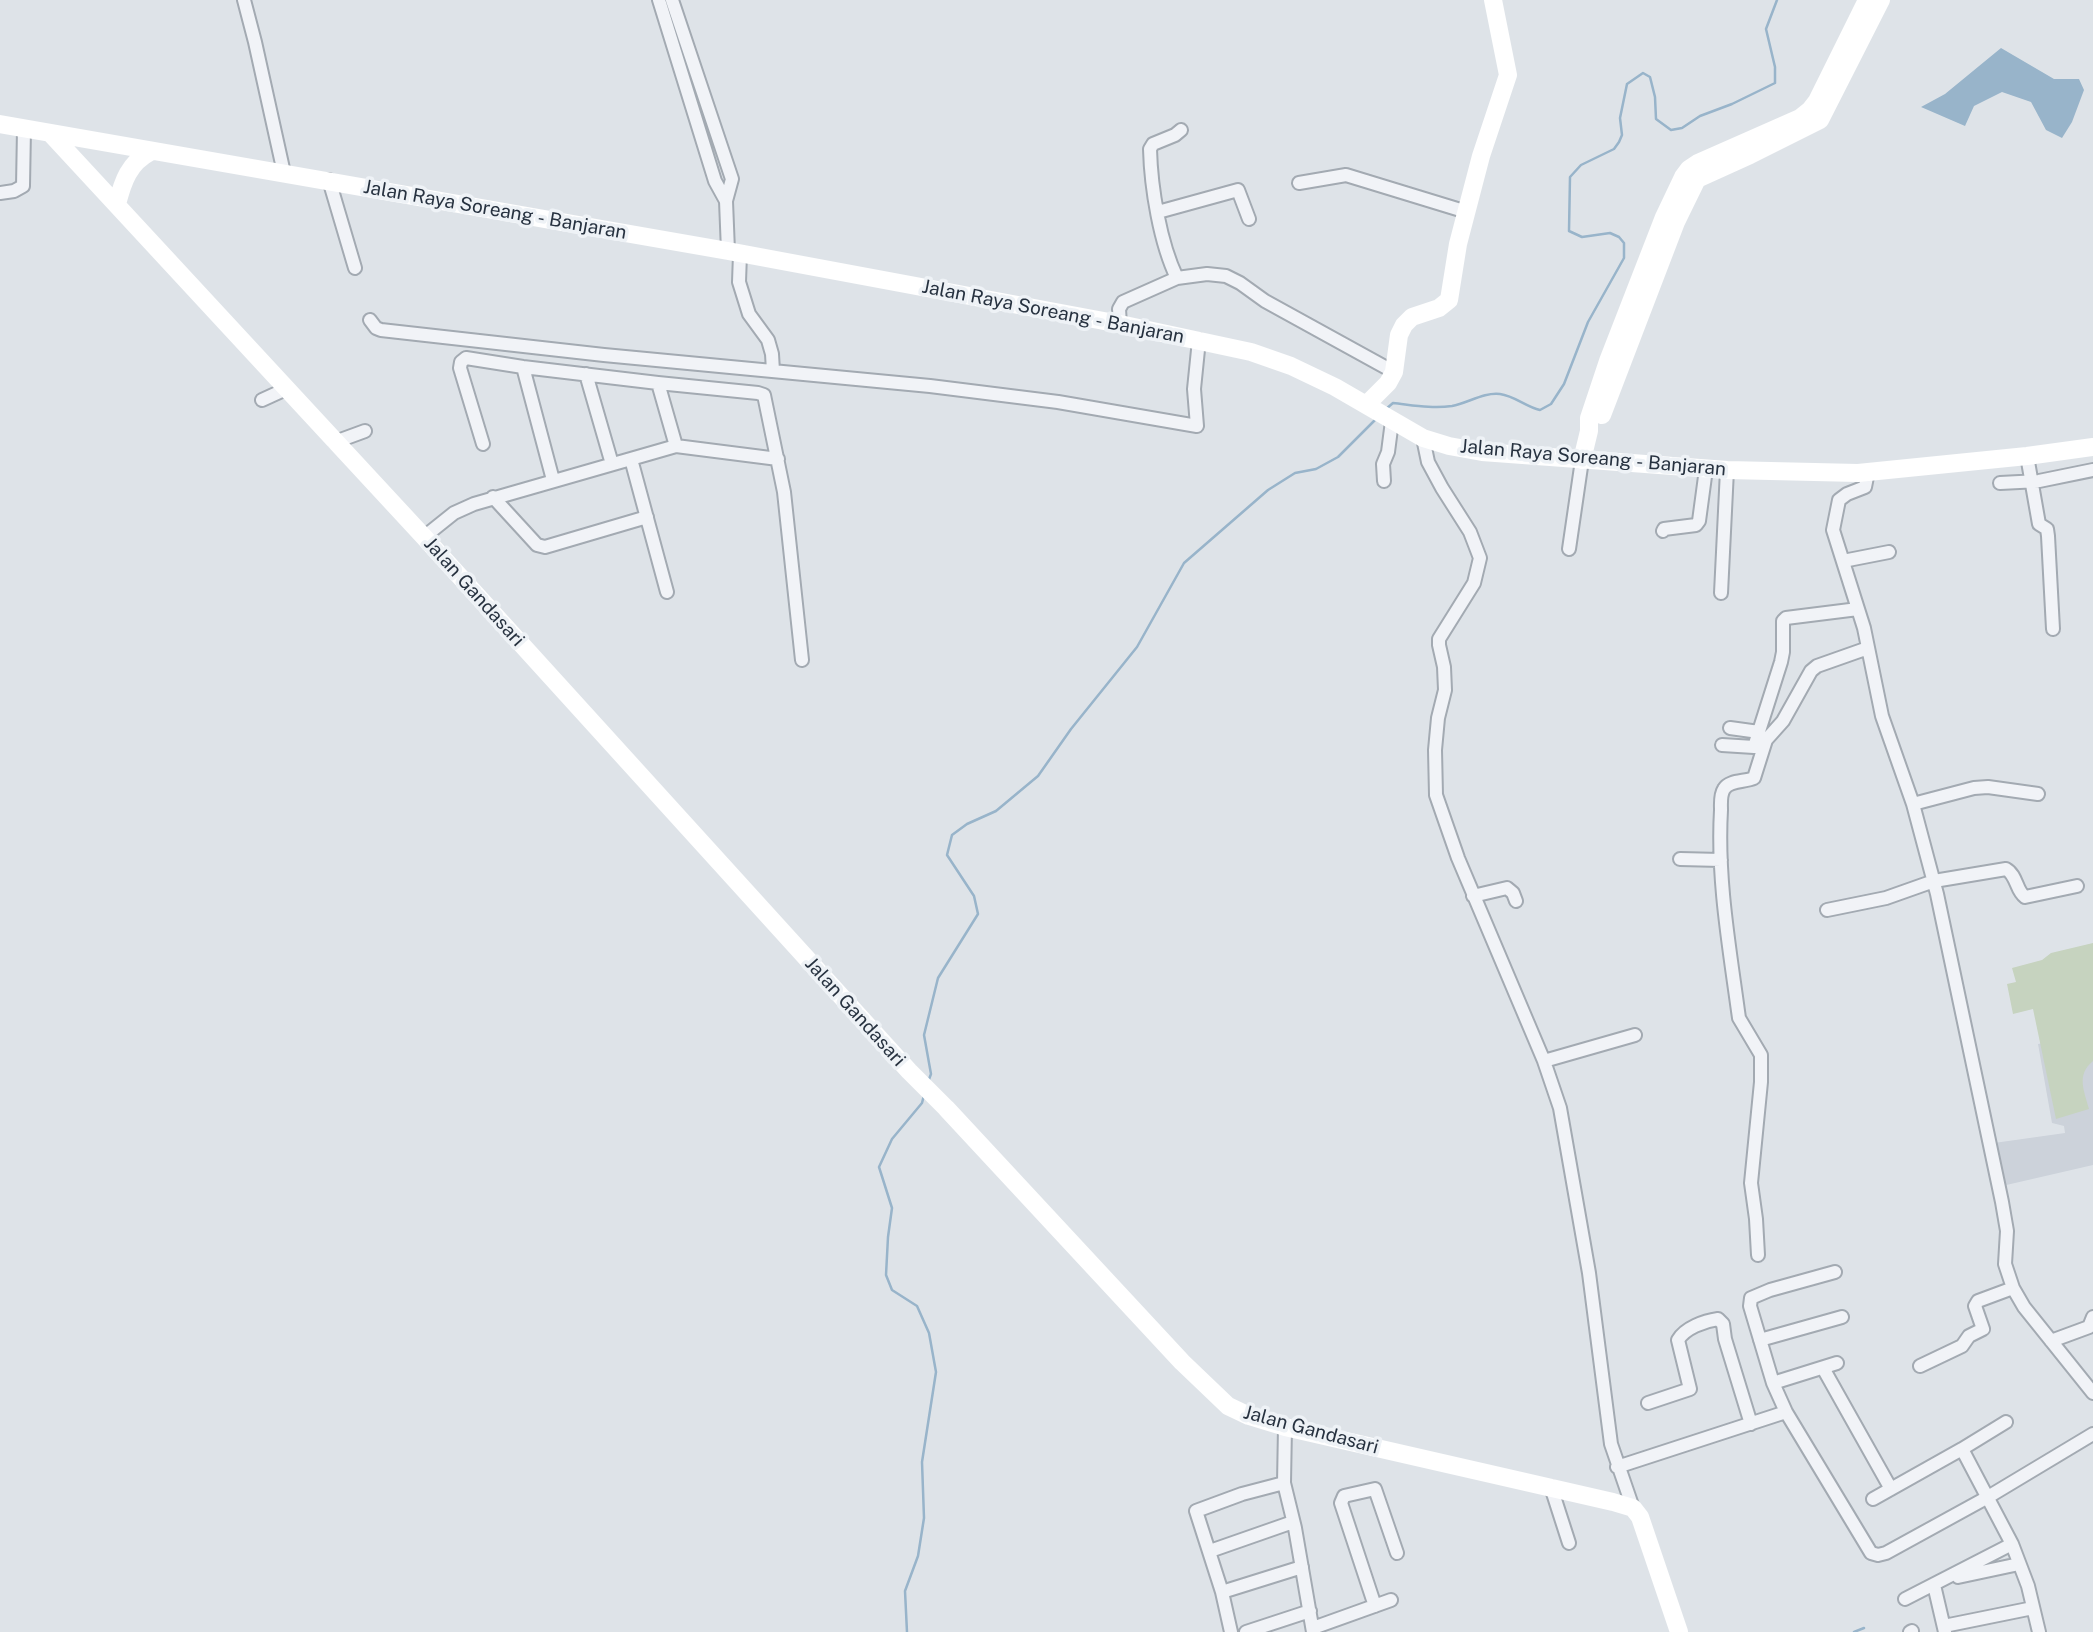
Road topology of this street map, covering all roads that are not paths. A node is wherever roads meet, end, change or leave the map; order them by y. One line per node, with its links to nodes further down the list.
1 (244, 0): 13 (street)
2 (659, 0): 7 (street)
3 (673, 0): 7 (street)
4 (1493, 0): 19 (street)
5 (1867, 0): 21 (street)
6 (1881, 0): 21 (street)
7 (691, 79): 22 (street)
8 (0, 124): 9 (street, Jalan Raya Soreang - Banjaran)
9 (24, 129): 11 (street, Jalan Raya Soreang - Banjaran); 16 (street)
10 (1181, 130): 18 (street)
11 (50, 133): 12 (street, Jalan Raya Soreang - Banjaran); 17 (street, Jalan Gandasari)
12 (150, 152): 13 (street, Jalan Raya Soreang - Banjaran); 17 (street)
13 (284, 173): 14 (street, Jalan Raya Soreang - Banjaran)
14 (329, 180): 22 (street, Jalan Raya Soreang - Banjaran); 23 (street)
15 (1299, 183): 19 (street)
16 (0, 193)
17 (117, 204): 33 (street, Jalan Gandasari)
18 (1158, 212): 20 (street); 24 (street)
19 (1467, 212): 30 (street)
20 (1249, 219)
21 (1670, 219): 46 (street)
22 (734, 252): 26 (street, Jalan Raya Soreang - Banjaran); 29 (street)
23 (355, 268)
24 (1177, 278): 26 (street); 30 (street)
25 (370, 320): 29 (street)
26 (1120, 324): 27 (street, Jalan Raya Soreang - Banjaran)
27 (1199, 341): 29 (street); 35 (street, Jalan Raya Soreang - Banjaran)
28 (523, 367): 31 (street); 40 (street); 52 (street)
29 (773, 371)
30 (1394, 372): 35 (street)
31 (586, 374): 32 (street); 47 (street)
32 (658, 383): 41 (street); 45 (street)
33 (286, 388): 34 (street); 39 (street, Jalan Gandasari)
34 (262, 400)
35 (1370, 407): 36 (street, Jalan Raya Soreang - Banjaran)
36 (1390, 420): 38 (street, Jalan Raya Soreang - Banjaran); 53 (street)
37 (365, 431): 39 (street)
38 (1423, 438): 46 (street, Jalan Raya Soreang - Banjaran); 78 (street)
39 (335, 442): 59 (street, Jalan Gandasari)
40 (483, 444)
41 (676, 446): 44 (street); 45 (street)
42 (2093, 447): 43 (street, Jalan Raya Soreang - Banjaran)
43 (2027, 456): 51 (street, Jalan Raya Soreang - Banjaran); 54 (street)
44 (631, 459): 47 (street); 57 (street)
45 (778, 459): 68 (street)
46 (1582, 460): 48 (street, Jalan Raya Soreang - Banjaran); 60 (street)
47 (612, 464): 52 (street)
48 (1706, 469): 49 (street, Jalan Raya Soreang - Banjaran); 58 (street)
49 (1727, 470): 51 (street, Jalan Raya Soreang - Banjaran); 64 (street)
50 (2093, 470): 54 (street)
51 (1868, 472): 62 (street)
52 (554, 480): 56 (street)
53 (1384, 481)
54 (2031, 481): 55 (street); 66 (street)
55 (2000, 483)
56 (493, 497): 57 (street); 59 (street)
57 (647, 517): 63 (street)
58 (1663, 531)
59 (425, 537): 99 (street, Jalan Gandasari)
60 (1569, 549)
61 (1889, 552): 62 (street)
62 (1843, 561): 65 (street)
63 (667, 592)
64 (1721, 593)
65 (1858, 609): 67 (street); 70 (street)
66 (2053, 629)
67 (1868, 648): 73 (street); 75 (street)
68 (802, 660)
69 (1730, 728): 70 (street)
70 (1759, 732): 71 (street)
71 (1722, 745)
72 (2038, 794): 73 (street)
73 (1913, 804): 76 (street)
74 (1680, 859): 75 (street)
75 (1721, 860): 83 (street)
76 (1934, 881): 77 (street); 80 (street); 85 (street)
77 (2077, 886)
78 (1473, 896): 79 (street); 82 (street)
79 (1516, 901)
80 (1827, 910)
81 (1635, 1035): 82 (street)
82 (1544, 1060): 102 (street)
83 (1758, 1255)
84 (1835, 1272): 88 (street)
85 (2013, 1288): 89 (street); 91 (street)
86 (1842, 1317): 88 (street)
87 (2093, 1317): 89 (street)
88 (1760, 1340): 93 (street)
89 (2051, 1341): 94 (street)
90 (1837, 1363): 92 (street)
91 (1920, 1366)
92 (1823, 1368): 93 (street); 105 (street)
93 (1773, 1383): 96 (street)
94 (2093, 1393)
95 (1648, 1403): 98 (street)
96 (1786, 1412): 98 (street); 106 (street)
97 (2006, 1422): 101 (street)
98 (1751, 1423): 102 (street)
99 (1285, 1427): 103 (street); 104 (street, Jalan Gandasari)
100 (2093, 1434): 106 (street)
101 (1962, 1449): 105 (street); 106 (street)
102 (1617, 1467): 108 (street)
103 (1284, 1483): 109 (street); 112 (street)
104 (1551, 1487): 108 (street, Jalan Gandasari); 110 (street)
105 (1891, 1489): 107 (street)
106 (1988, 1497): 111 (street)
107 (1873, 1499)
108 (1633, 1508): 129 (street)
109 (1293, 1522): 112 (street); 115 (street)
110 (1569, 1542)
111 (2012, 1544): 114 (street); 116 (street)
112 (1209, 1551): 117 (street)
113 (1397, 1553): 120 (street)
114 (2020, 1564): 116 (street); 121 (street)
115 (1302, 1567): 117 (street); 122 (street)
116 (1938, 1583): 119 (street); 124 (street)
117 (1222, 1592): 127 (street)
118 (1391, 1600): 120 (street)
119 (1905, 1600)
120 (1375, 1605): 125 (street)
121 (2033, 1608): 124 (street); 130 (street)
122 (1310, 1611): 123 (street); 125 (street)
123 (1287, 1618): 126 (street); 128 (street)
124 (1945, 1629)
125 (1313, 1630)
126 (1250, 1631)
127 (1231, 1632)
128 (1294, 1632)
129 (1679, 1632)
130 (2039, 1632)

